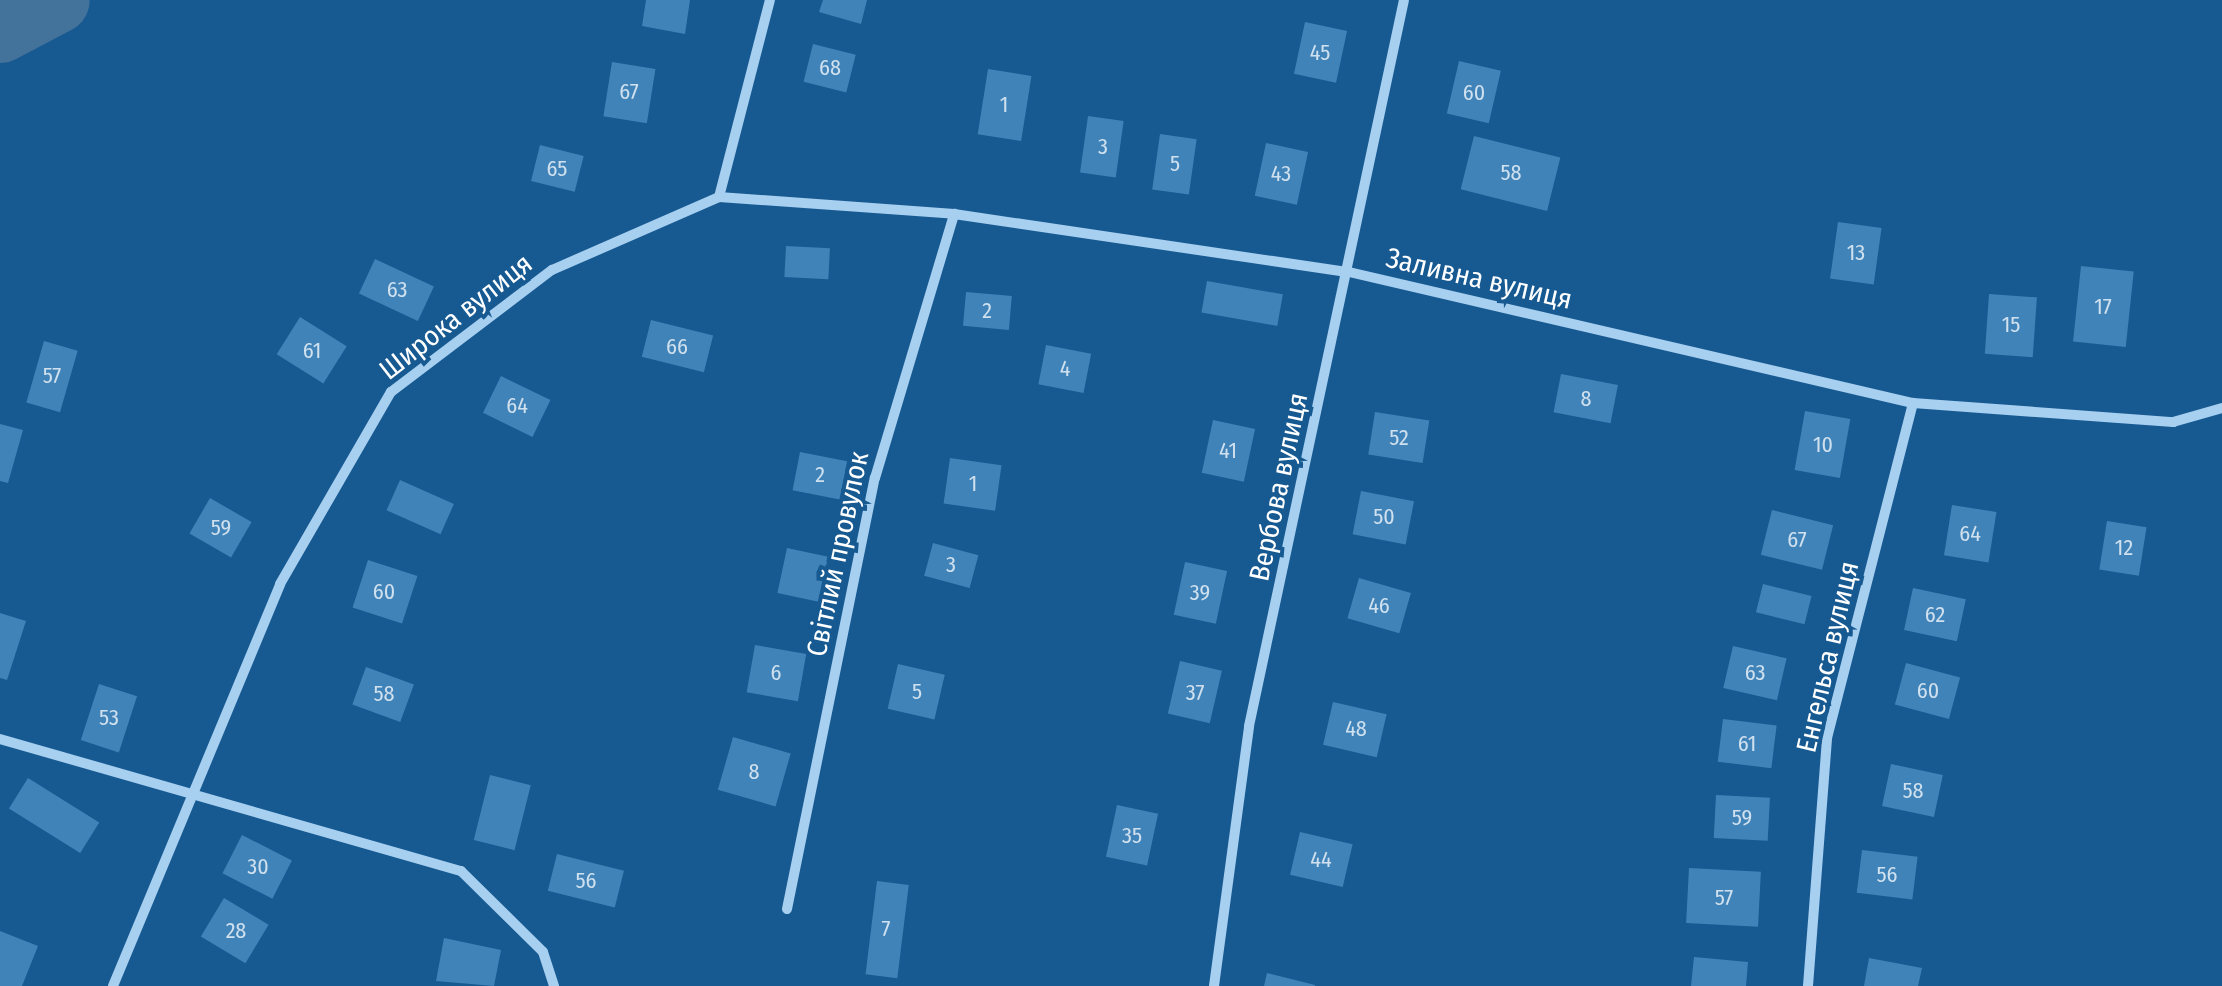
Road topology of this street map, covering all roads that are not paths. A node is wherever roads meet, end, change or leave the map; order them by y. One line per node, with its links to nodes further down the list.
1 (770, 0): 3 (street)
2 (1404, 0): 5 (street, Вербова вулиця)
3 (719, 198): 4 (street, Заливна вулиця); 9 (street, Широка вулиця)
4 (954, 214): 5 (street, Заливна вулиця); 10 (street, Світлий провулок)
5 (1350, 272): 6 (street, Заливна вулиця); 13 (street, Вербова вулиця)
6 (1913, 403): 7 (street, Заливна вулиця); 14 (street, Енгельса вулиця)
7 (2222, 408)
8 (0, 739): 9 (street)
9 (189, 799): 11 (street, Широка вулиця); 12 (street)
10 (786, 908)
11 (113, 986)
12 (554, 986)
13 (1214, 986)
14 (1808, 986)

